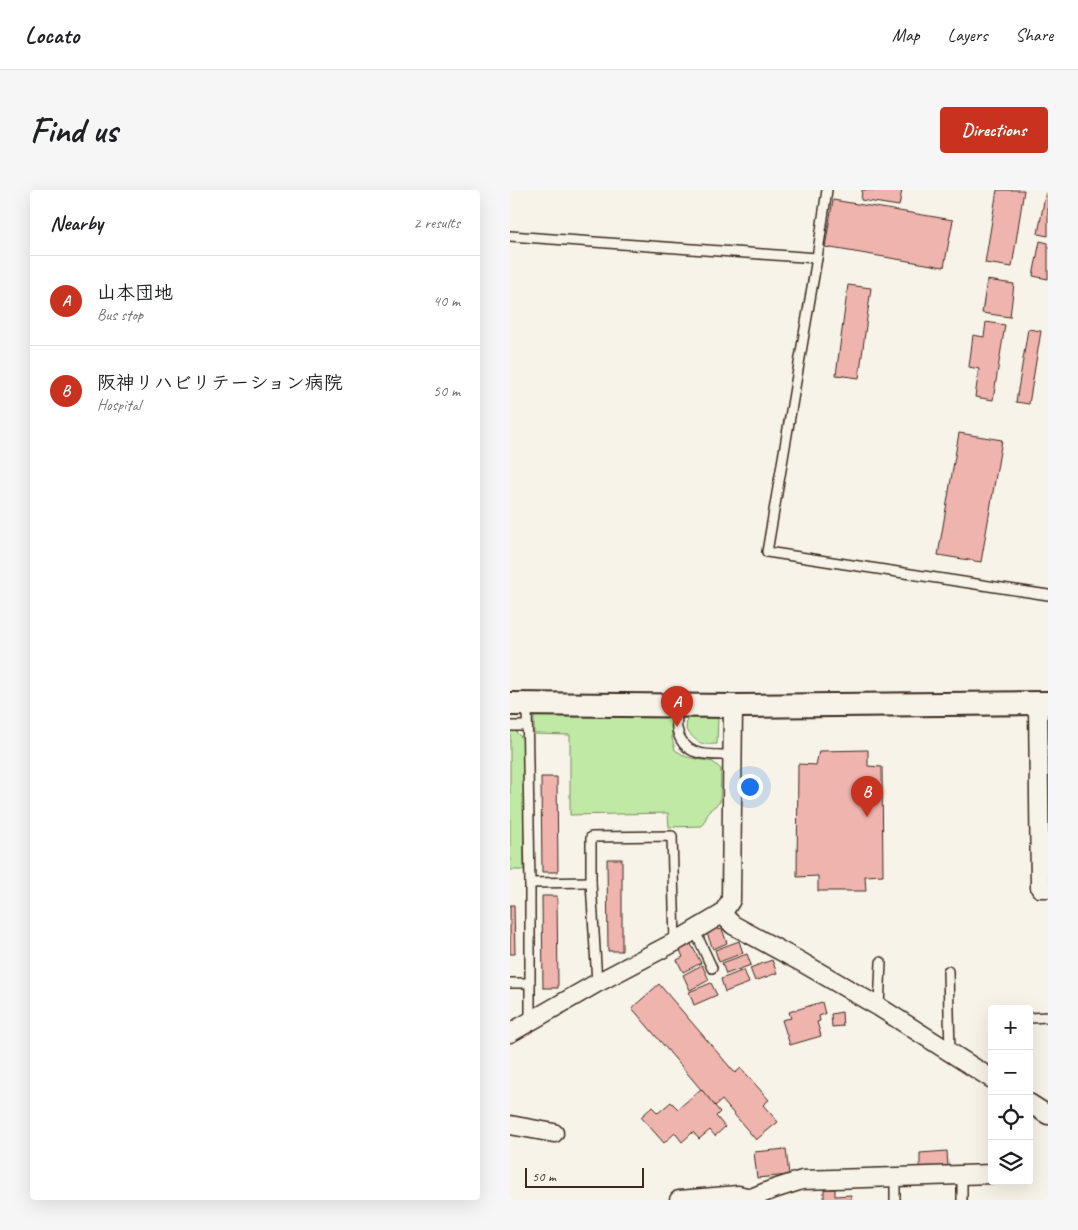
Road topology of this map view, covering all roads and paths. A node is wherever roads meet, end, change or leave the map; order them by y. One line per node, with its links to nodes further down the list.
1 (827, 190): 3 (lane)
2 (510, 236): 3 (lane)
3 (817, 258): 4 (lane)
4 (1048, 595)
5 (1043, 703): 8 (street); 14 (street)
6 (518, 704): 7 (street); 10 (lane)
7 (677, 706): 8 (street); 11 (lane)
8 (733, 706): 11 (street)
9 (510, 726): 10 (lane)
10 (527, 726): 12 (lane)
11 (732, 755): 15 (street)
12 (530, 882): 13 (lane); 22 (lane)
13 (591, 882): 17 (lane); 23 (lane)
14 (1048, 888)
15 (722, 914): 16 (street); 24 (street)
16 (695, 930): 17 (street); 19 (lane)
17 (675, 942): 23 (street)
18 (881, 962): 24 (lane)
19 (712, 968)
20 (948, 971): 29 (lane)
21 (510, 983): 22 (lane)
22 (530, 983): 27 (lane)
23 (597, 983): 27 (street)
24 (879, 1007): 29 (street)
25 (1048, 1017): 26 (lane)
26 (1033, 1018)
27 (530, 1021): 28 (street)
28 (510, 1033)
29 (950, 1052): 30 (street)
30 (988, 1076)
31 (1033, 1106): 32 (street)
32 (1048, 1115)
33 (510, 1125): 34 (street)
34 (554, 1133)
35 (988, 1174): 36 (street)
36 (962, 1175): 37 (street); 41 (lane)
37 (895, 1177): 38 (street); 40 (lane)
38 (751, 1199): 39 (street)
39 (679, 1200)
40 (895, 1200)
41 (962, 1200)

